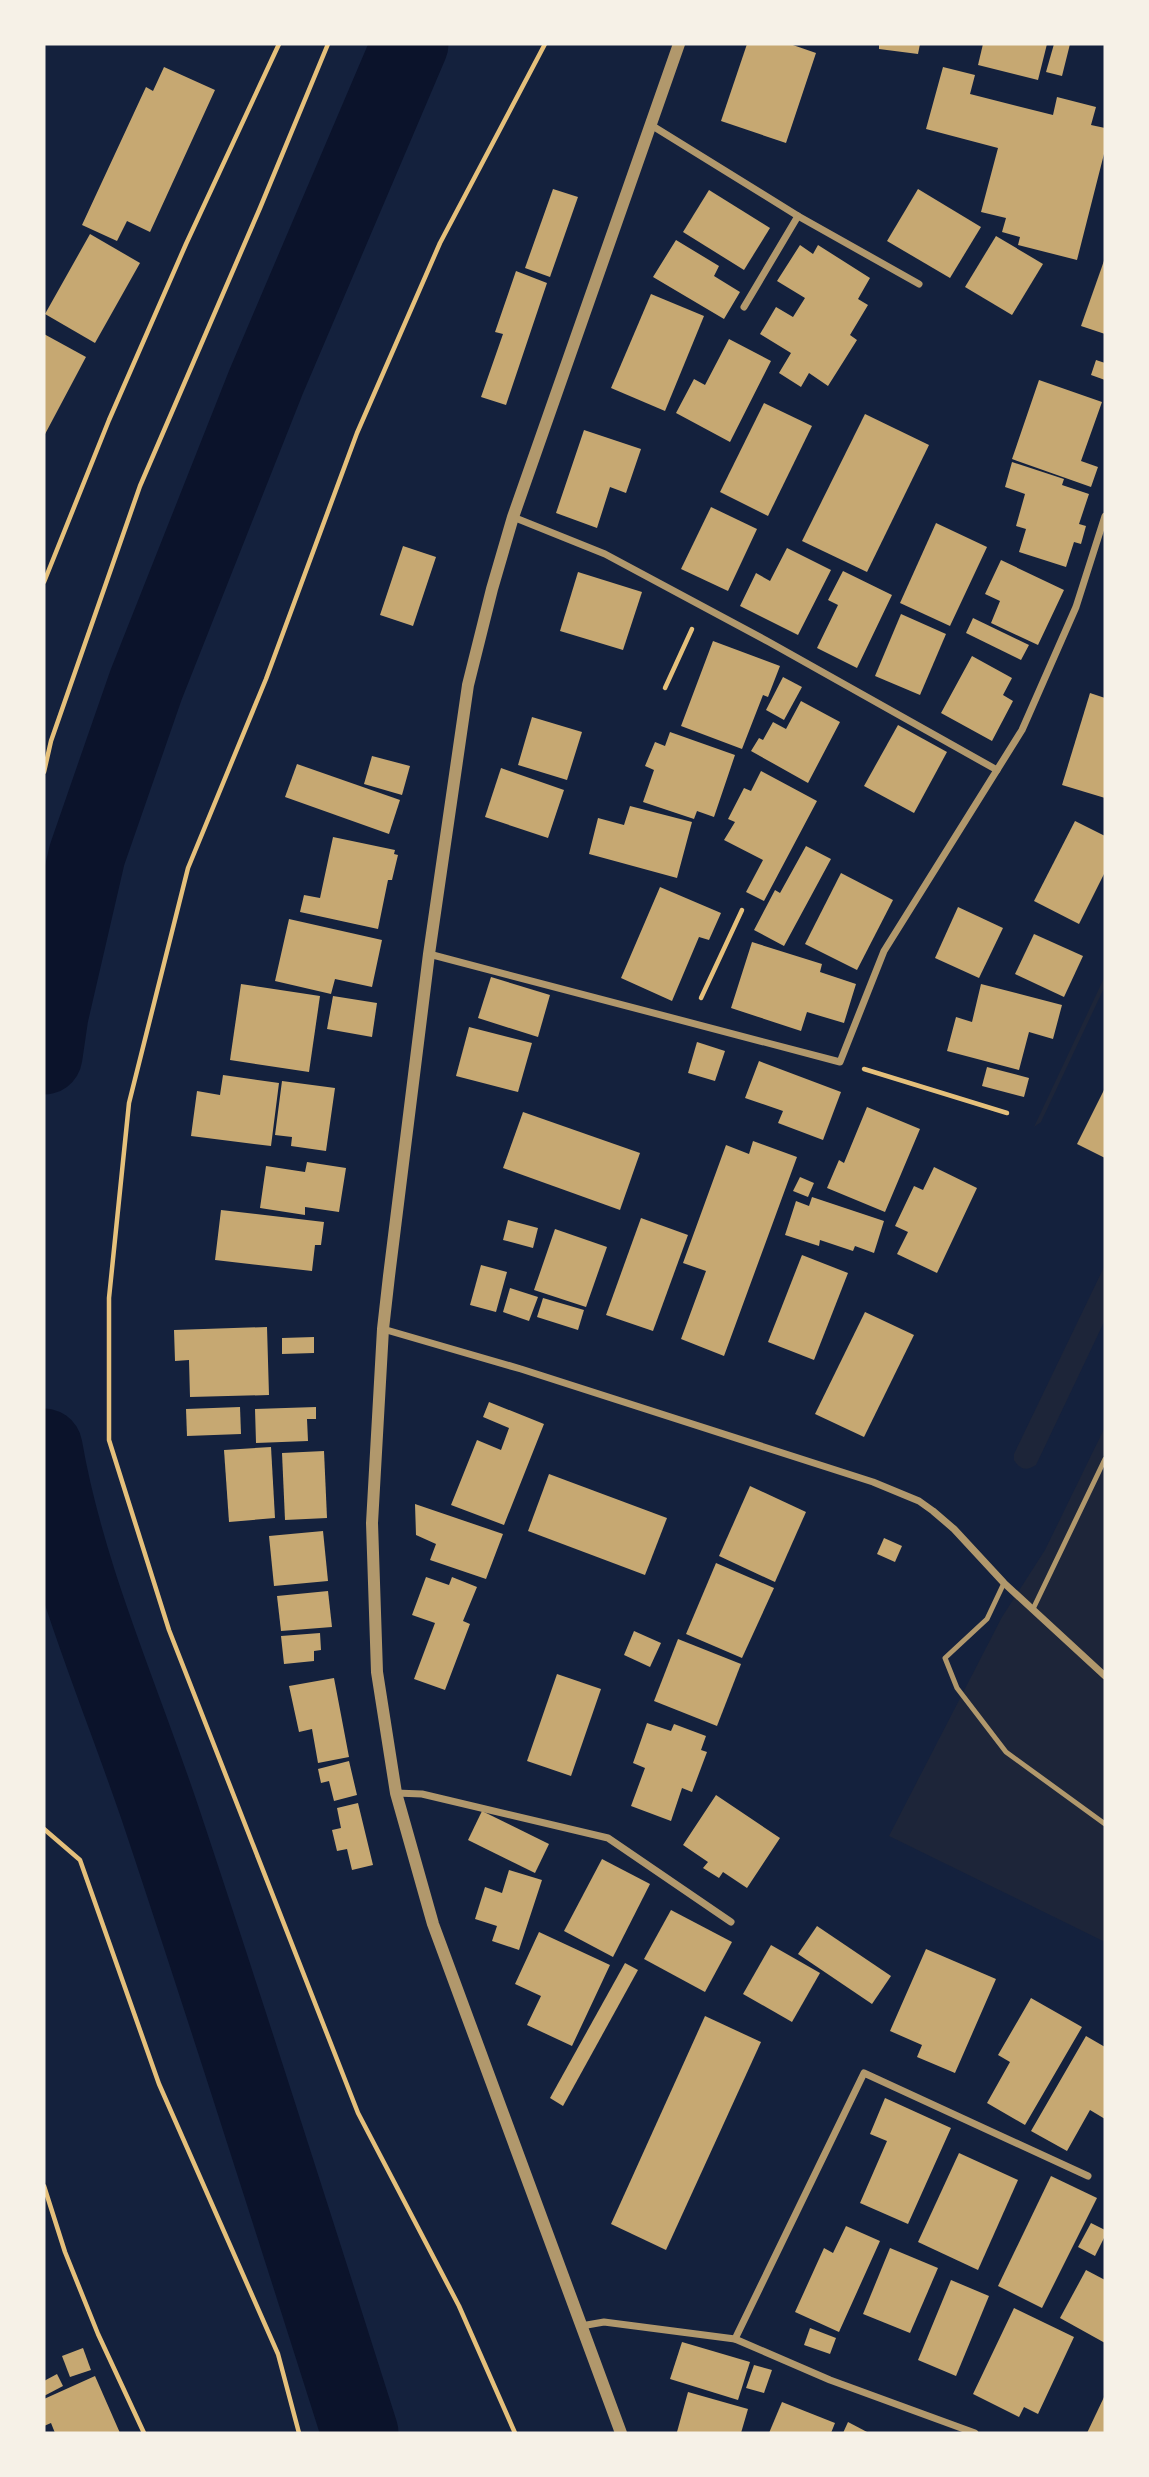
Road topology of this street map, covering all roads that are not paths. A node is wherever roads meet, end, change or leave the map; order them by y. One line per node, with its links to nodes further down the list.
1 (679, 44): 2 (street)
2 (651, 125): 3 (street); 7 (street)
3 (798, 216): 4 (street); 5 (street)
4 (919, 284)
5 (744, 307)
6 (1105, 516): 8 (street)
7 (513, 517): 8 (street); 9 (street)
8 (997, 770): 9 (street)
9 (429, 954): 10 (street)
10 (383, 1329): 12 (street); 15 (street)
11 (1105, 1460): 13 (lane)
12 (1004, 1583): 13 (street); 16 (lane)
13 (1033, 1609): 14 (street)
14 (1105, 1676)
15 (396, 1793): 17 (street); 19 (street)
16 (1105, 1825)
17 (731, 1922)
18 (1088, 2176): 20 (street)
19 (581, 2326): 20 (street); 21 (street)
20 (735, 2339): 22 (street)
21 (621, 2433)
22 (975, 2433)

